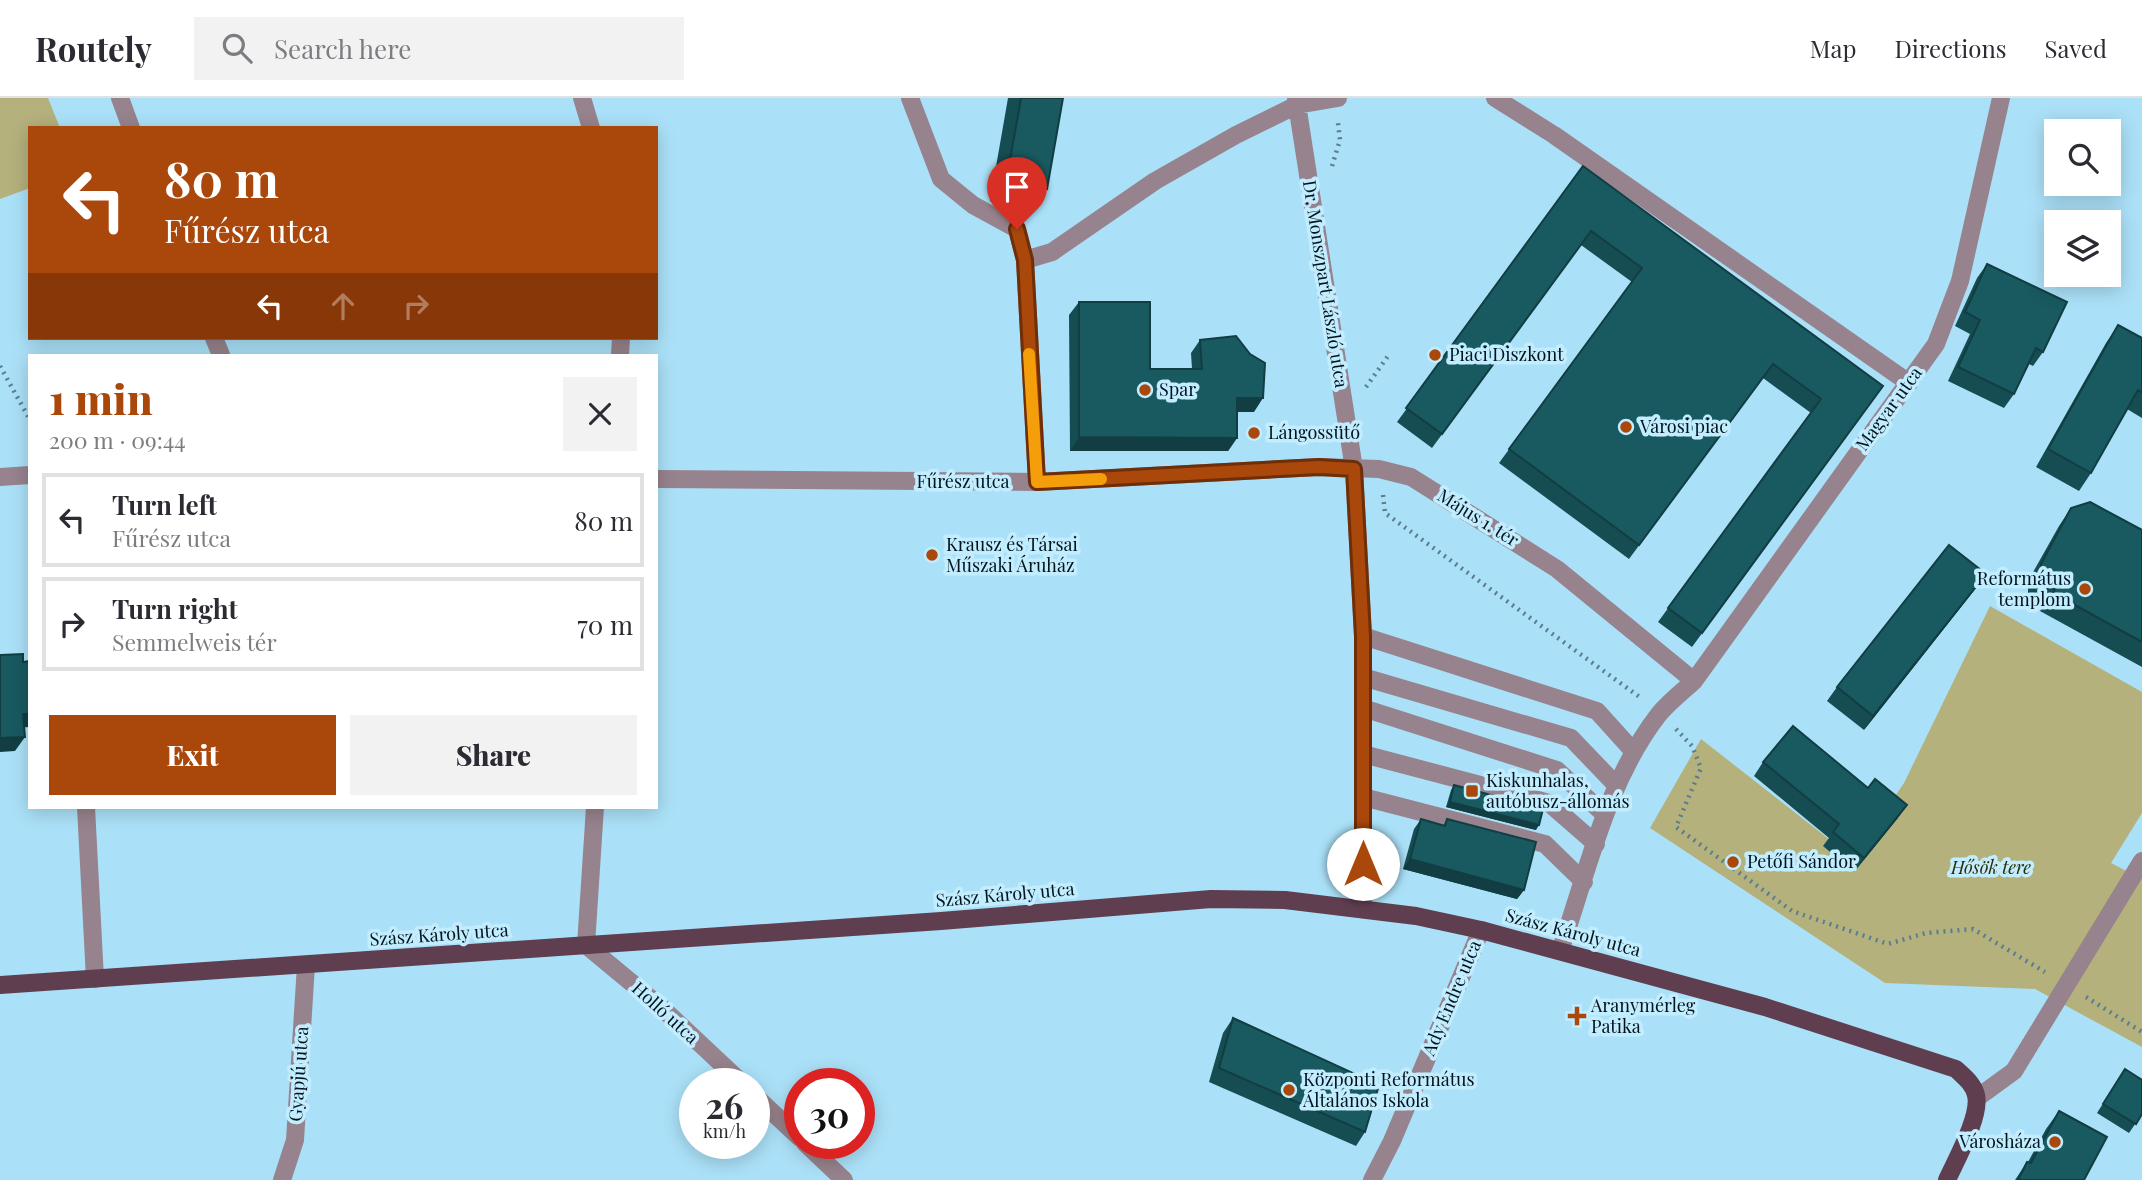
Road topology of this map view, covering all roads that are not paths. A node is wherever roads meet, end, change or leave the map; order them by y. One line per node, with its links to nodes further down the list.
1 (120, 98): 8 (street)
2 (582, 98): 9 (street)
3 (910, 98): 10 (street)
4 (1338, 98): 7 (street)
5 (1495, 98): 11 (street)
6 (2001, 98): 11 (street, Magyar utca)
7 (1297, 102): 10 (street); 12 (street, Dr. Monszpart László utca)
8 (130, 126)
9 (590, 126)
10 (1025, 260): 16 (street)
11 (1909, 383): 19 (street, Magyar utca)
12 (1354, 469): 16 (street, Fűrész utca); 17 (street); 19 (street, Május 1. tér)
13 (28, 475): 14 (street)
14 (0, 477)
15 (658, 479): 16 (street, Fűrész utca)
16 (1037, 482)
17 (1363, 636): 18 (street); 21 (street)
18 (1363, 677): 20 (street); 23 (street)
19 (1694, 681): 21 (street)
20 (1363, 708): 22 (street); 27 (street)
21 (1634, 752): 23 (street)
22 (1363, 754): 24 (street); 28 (street)
23 (1617, 786): 27 (street)
24 (1363, 797): 30 (street); 31 (street)
25 (86, 809): 36 (street)
26 (595, 809): 33 (street)
27 (1605, 815): 28 (street)
28 (1596, 844): 30 (street)
29 (2142, 862): 39 (street)
30 (1584, 882): 34 (street)
31 (1363, 909): 32 (main road, Szász Károly utca); 33 (main road, Szász Károly utca)
32 (1481, 930): 34 (main road, Szász Károly utca); 45 (street, Ady Endre utca)
33 (586, 945): 35 (main road, Szász Károly utca); 38 (street, Holló utca)
34 (1560, 951): 39 (main road, Szász Károly utca)
35 (306, 965): 36 (main road, Szász Károly utca); 43 (street, Gyapjú utca)
36 (95, 979): 37 (main road, Szász Károly utca)
37 (0, 985)
38 (726, 1068)
39 (1977, 1098): 46 (main road)
40 (770, 1110): 41 (street)
41 (784, 1123)
42 (822, 1159): 44 (street)
43 (282, 1180)
44 (845, 1180)
45 (1372, 1180)
46 (1947, 1180)

